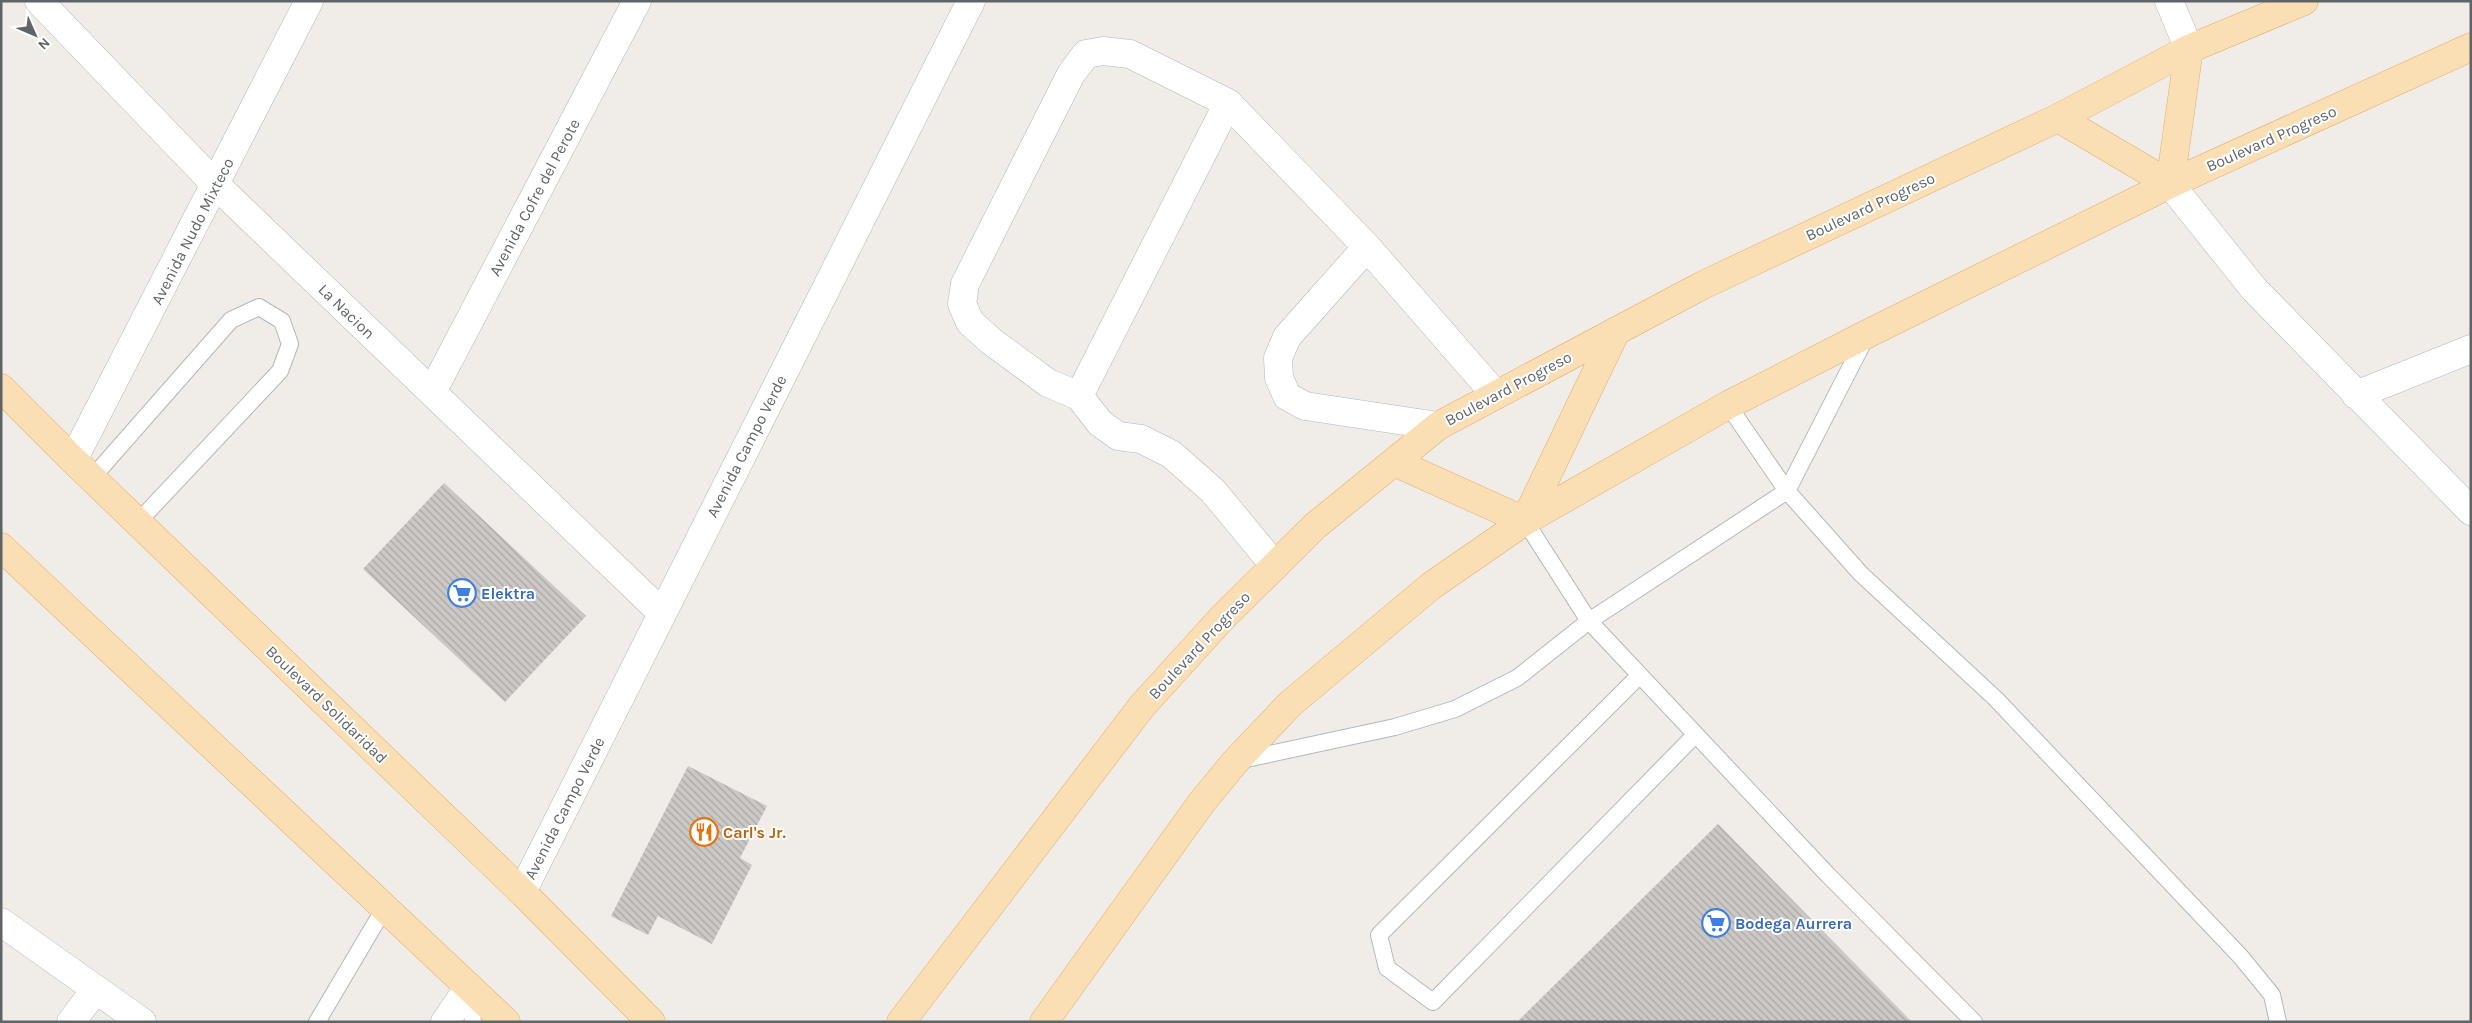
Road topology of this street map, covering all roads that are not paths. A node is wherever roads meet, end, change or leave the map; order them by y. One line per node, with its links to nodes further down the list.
1 (39, 1): 12 (street, La Nacion)
2 (309, 1): 12 (street, Avenida Nudo Mixteco)
3 (637, 1): 18 (street, Avenida Cofre del Perote)
4 (970, 1): 32 (street, Avenida Campo Verde)
5 (2168, 1): 8 (street)
6 (2304, 1): 8 (main road, Boulevard Progreso)
7 (2471, 47): 11 (main road, Boulevard Progreso)
8 (2189, 49): 10 (main road, Boulevard Progreso); 11 (main road)
9 (1228, 103): 13 (street); 21 (street); 21 (street)
10 (2058, 118): 11 (main road); 14 (main road, Boulevard Progreso)
11 (2170, 184): 15 (main road, Boulevard Progreso); 20 (street)
12 (216, 185): 18 (street, La Nacion); 25 (street, Avenida Nudo Mixteco)
13 (1367, 247): 19 (street); 23 (street)
14 (1616, 331): 19 (main road, Boulevard Progreso); 28 (main road)
15 (1868, 334): 22 (main road, Boulevard Progreso); 26 (lane)
16 (2471, 349): 20 (street)
17 (1, 388): 25 (main road, Boulevard Solidaridad)
18 (432, 392): 32 (street, La Nacion)
19 (1496, 395): 23 (main road, Boulevard Progreso)
20 (2356, 395): 27 (street)
21 (1079, 396): 31 (street)
22 (1728, 405): 26 (lane); 28 (main road, Boulevard Progreso)
23 (1438, 426): 24 (main road, Boulevard Progreso)
24 (1394, 462): 28 (main road); 31 (main road, Boulevard Progreso)
25 (83, 469): 29 (main road, Boulevard Solidaridad); 29 (lane)
26 (1787, 491): 33 (lane); 52 (lane)
27 (2471, 511)
28 (1524, 521): 33 (lane); 36 (main road, Boulevard Progreso)
29 (138, 522): 37 (main road, Boulevard Solidaridad)
30 (1, 547): 38 (main road)
31 (1275, 566): 49 (main road, Boulevard Progreso)
32 (662, 613): 37 (street, Avenida Campo Verde)
33 (1589, 621): 34 (lane); 36 (lane)
34 (1639, 676): 35 (lane); 35 (lane)
35 (1695, 735): 51 (lane)
36 (1235, 762): 50 (main road, Boulevard Progreso)
37 (522, 892): 48 (main road, Boulevard Solidaridad)
38 (385, 908): 40 (main road); 44 (lane)
39 (1, 922): 41 (street)
40 (469, 988): 45 (street); 46 (lane); 47 (main road)
41 (96, 989): 42 (street); 43 (street)
42 (71, 1022)
43 (142, 1022)
44 (317, 1022)
45 (446, 1022)
46 (473, 1022)
47 (506, 1022)
48 (651, 1022)
49 (901, 1022)
50 (1044, 1022)
51 (1974, 1022)
52 (2278, 1022)

